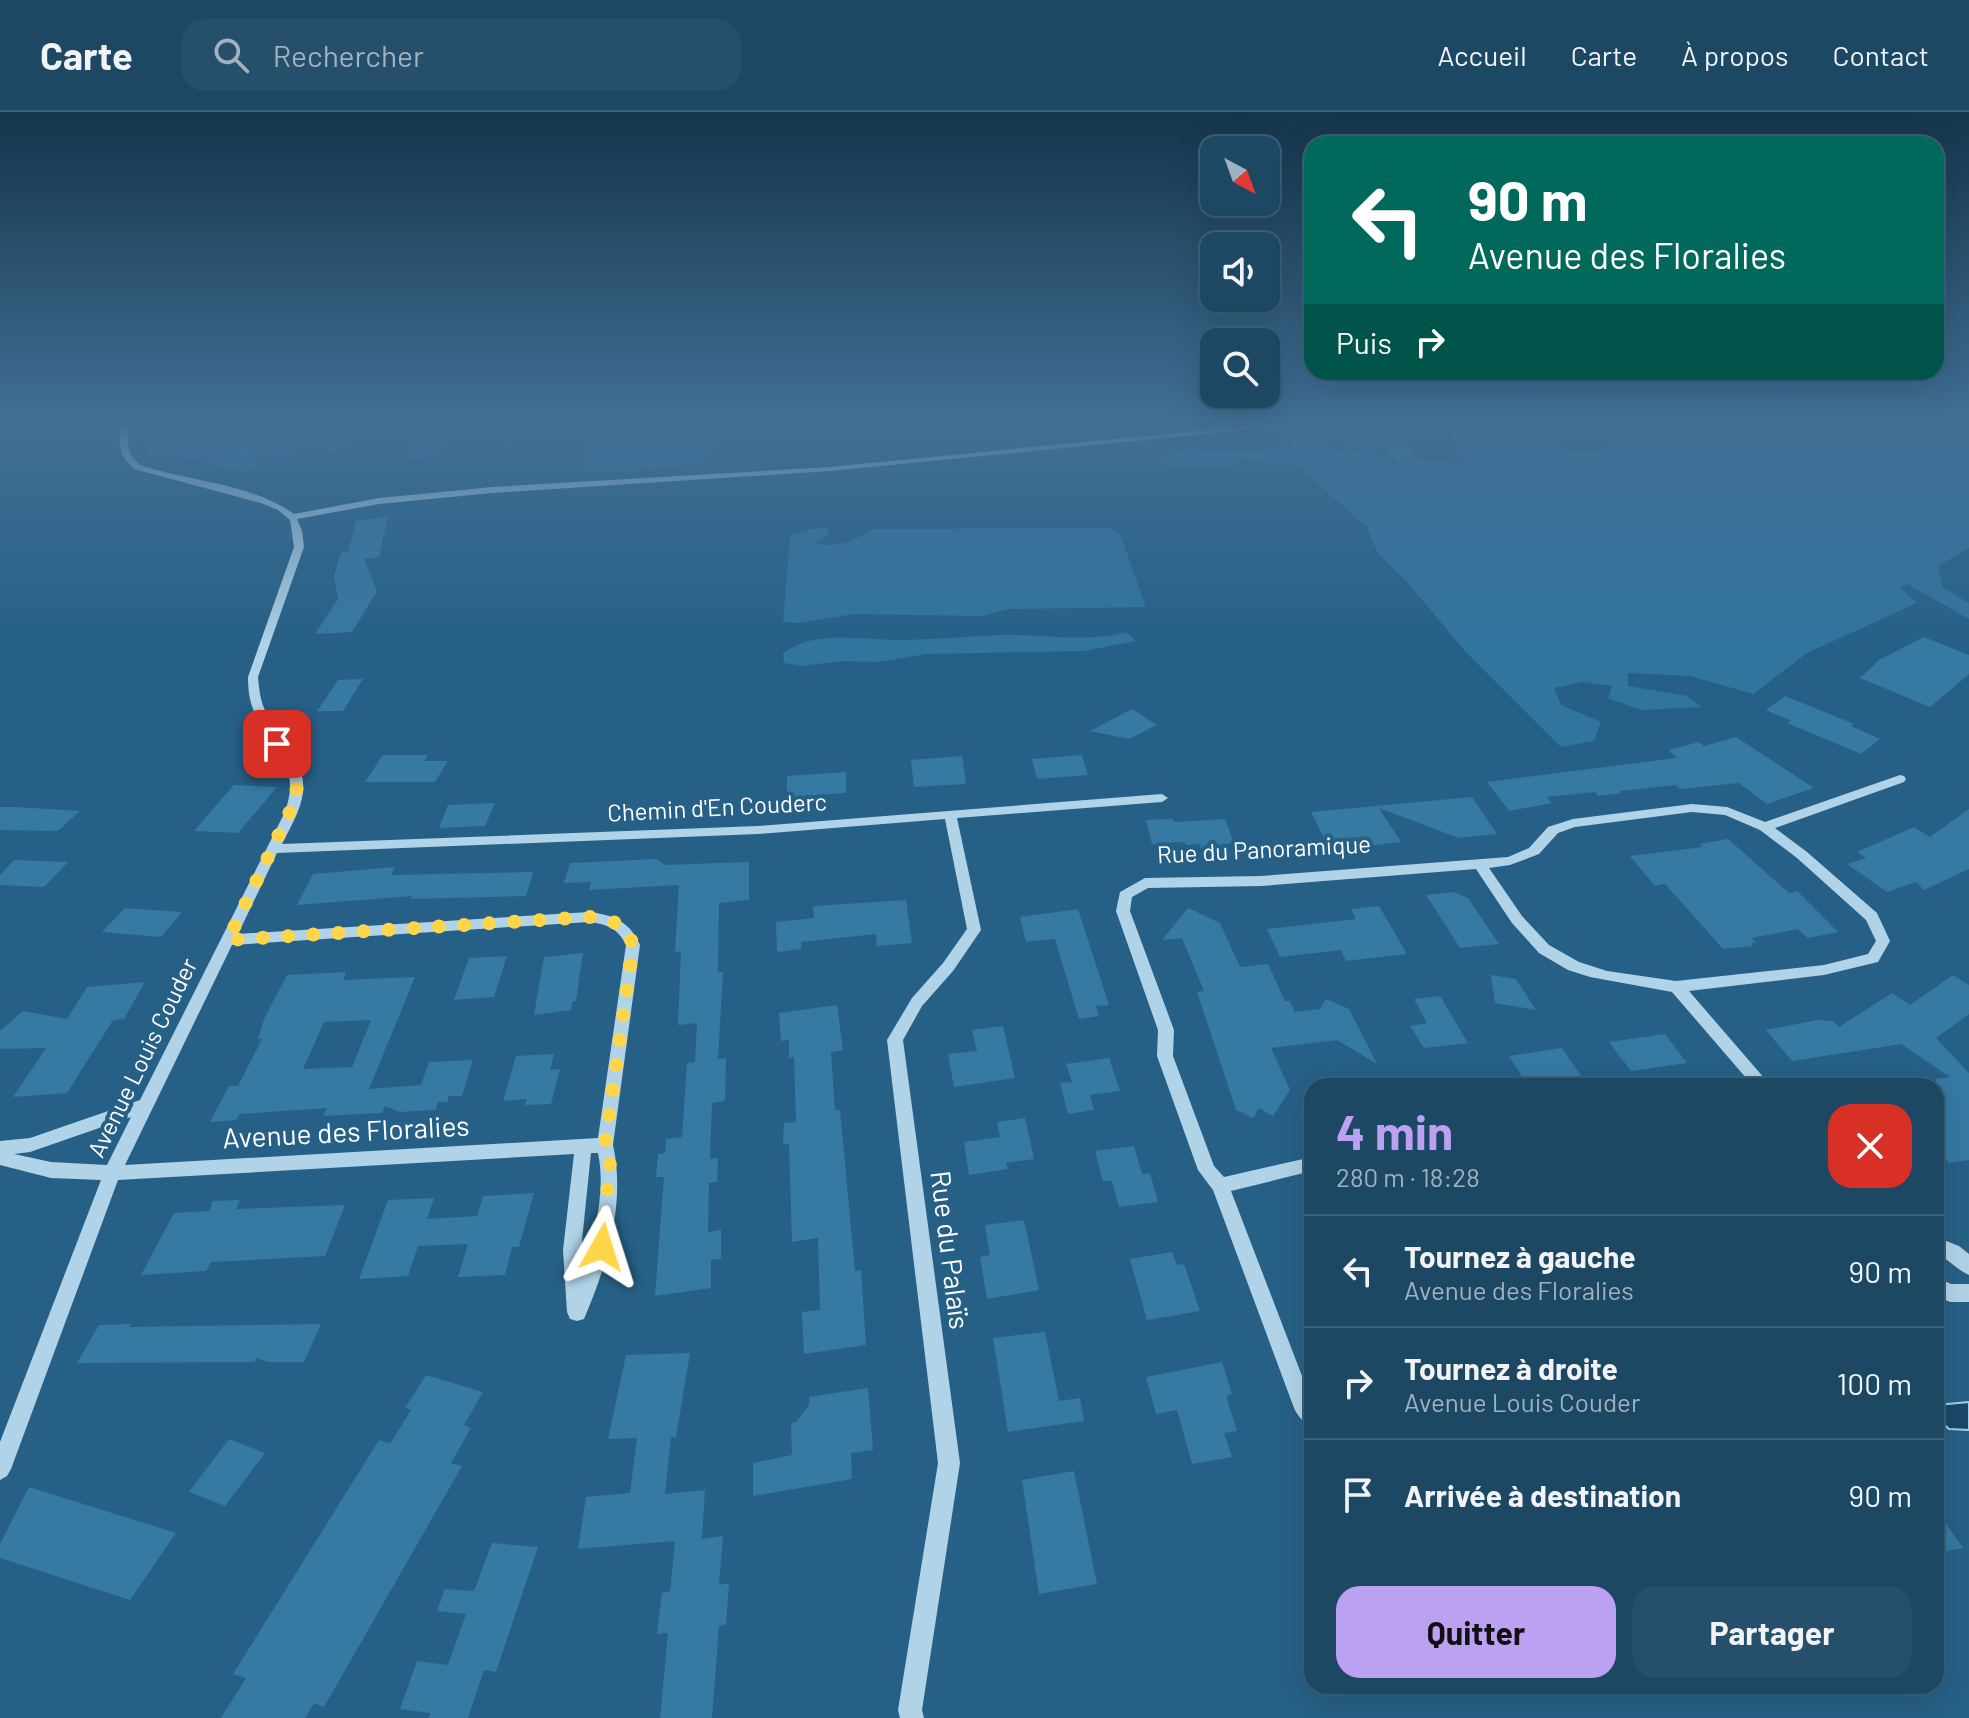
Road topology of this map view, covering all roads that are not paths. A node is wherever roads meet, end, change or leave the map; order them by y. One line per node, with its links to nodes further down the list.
1 (243, 497): 3 (street)
2 (421, 497): 3 (street)
3 (292, 517): 8 (street, Avenue Louis Couder)
4 (1900, 779): 7 (street)
5 (1162, 798): 6 (street, Chemin d'En Couderc)
6 (950, 815): 8 (street, Chemin d'En Couderc); 27 (street, Rue du Palaïs)
7 (1765, 827): 9 (street, Rue du Panoramique); 11 (street, Rue du Panoramique)
8 (273, 849): 10 (street, Avenue Louis Couder)
9 (1480, 864): 11 (street, Rue du Panoramique); 20 (street, Rue du Panoramique)
10 (228, 940): 13 (street, Avenue Louis Couder); 14 (street)
11 (1676, 987): 12 (street)
12 (1756, 1078)
13 (146, 1105): 16 (street); 19 (street, Avenue Louis Couder)
14 (605, 1145): 15 (street, Avenue des Floralies); 15 (street)
15 (583, 1147): 19 (street, Avenue des Floralies)
16 (0, 1148)
17 (0, 1158): 19 (street, Avenue des Floralies)
18 (1304, 1166): 20 (street)
19 (112, 1173): 26 (street, Avenue Louis Couder)
20 (1220, 1186): 25 (street, Rue du Panoramique)
21 (1944, 1249): 22 (street)
22 (1967, 1260)
23 (1944, 1289): 24 (street)
24 (1969, 1294)
25 (1304, 1408)
26 (0, 1469)
27 (912, 1718)

